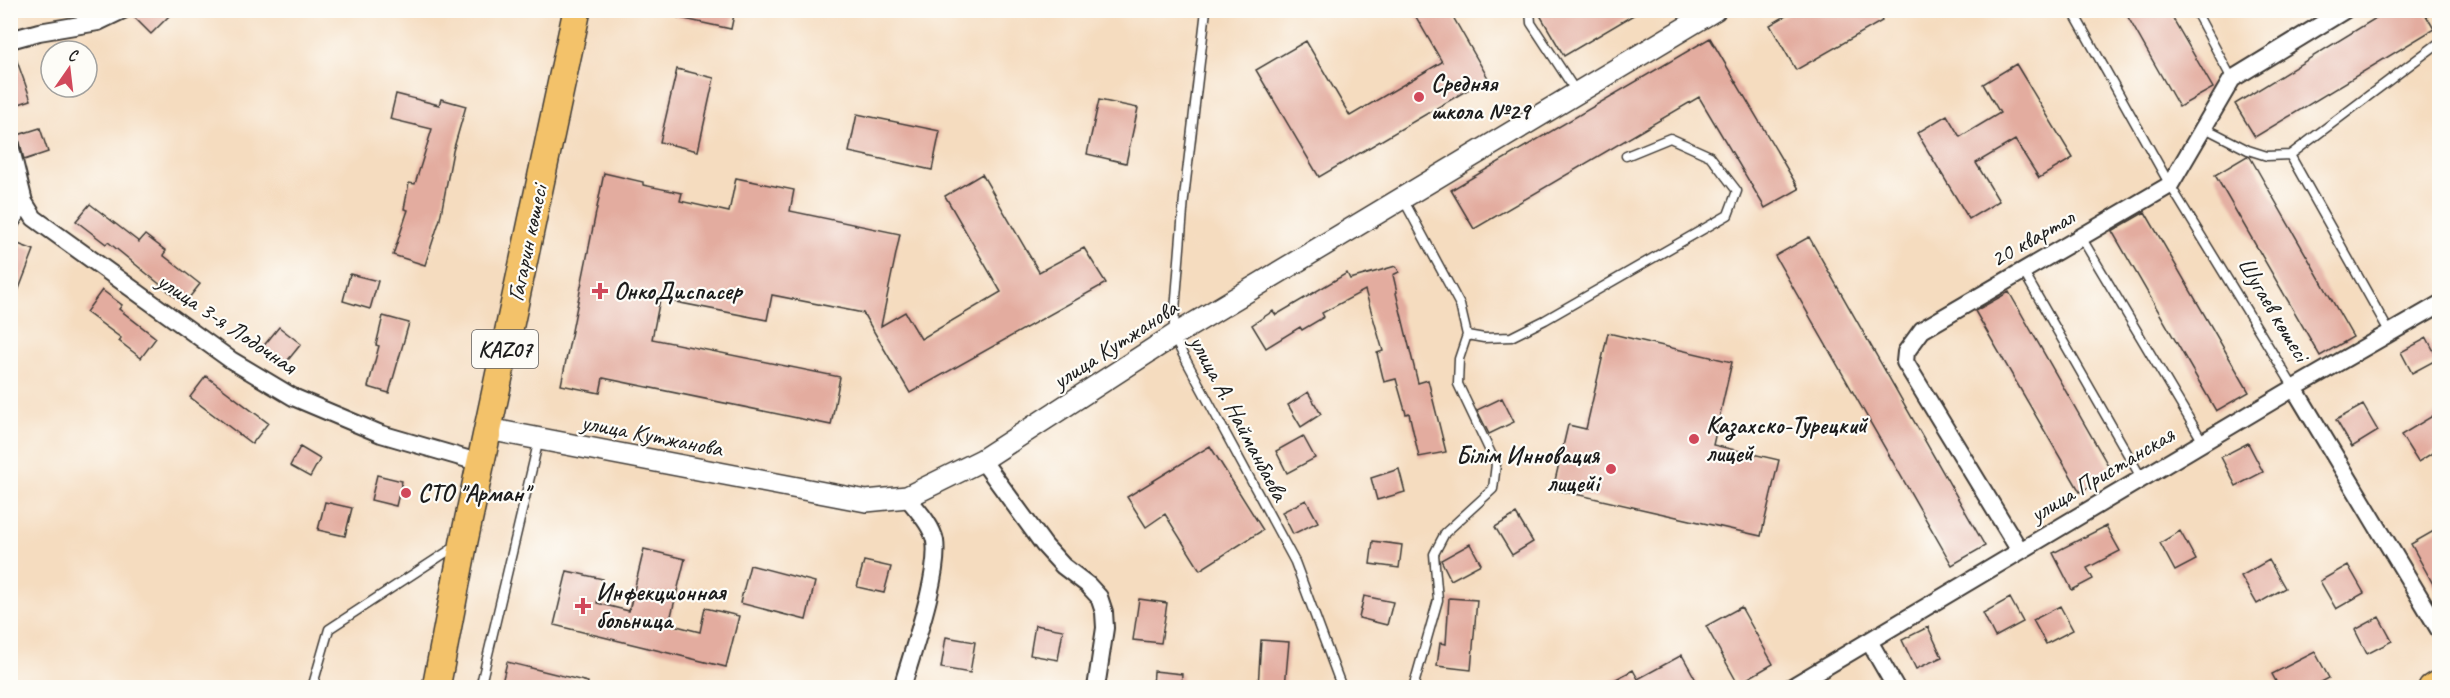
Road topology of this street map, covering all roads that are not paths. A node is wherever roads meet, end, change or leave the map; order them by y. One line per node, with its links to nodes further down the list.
1 (123, 10): 9 (street)
2 (577, 10): 28 (highway, Гагарин көшесі / KAZ07)
3 (1206, 10): 26 (lane, улица А. Найманбаева)
4 (1530, 10): 12 (lane)
5 (1715, 10): 12 (street, улица Кутжанова)
6 (2072, 10): 17 (lane, Шугаев көшесі)
7 (2194, 10): 11 (lane)
8 (2345, 10): 11 (street, 20 квартал)
9 (10, 40)
10 (2439, 42): 15 (lane)
11 (2232, 79): 13 (street, 20 квартал)
12 (1577, 94): 18 (street, улица Кутжанова)
13 (2205, 128): 15 (lane); 17 (street, 20 квартал)
14 (10, 145): 19 (street, улица 3-я Лодочная)
15 (2290, 155): 24 (lane)
16 (1626, 156): 25 (lane)
17 (2170, 184): 21 (street, 20 квартал); 27 (lane, Шугаев көшесі)
18 (1403, 199): 25 (lane); 26 (street, улица Кутжанова)
19 (24, 202): 20 (street); 32 (street, улица 3-я Лодочная)
20 (10, 223)
21 (2081, 237): 22 (street, 20 квартал); 30 (lane)
22 (2023, 271): 33 (lane); 36 (street, 20 квартал)
23 (2439, 304): 24 (street, улица Пристанская)
24 (2390, 333): 27 (street, улица Пристанская)
25 (1467, 335): 46 (lane)
26 (1173, 336): 31 (street, улица Кутжанова); 45 (lane, улица А. Найманбаева)
27 (2294, 388): 30 (street, улица Пристанская); 37 (street, Шугаев көшесі)
28 (488, 429): 29 (street, улица Кутжанова); 32 (highway, Гагарин көшесі / KAZ07)
29 (539, 439): 34 (street, улица Кутжанова); 42 (lane)
30 (2203, 442): 33 (street, улица Пристанская)
31 (982, 460): 34 (street, улица Кутжанова); 44 (street)
32 (481, 463): 35 (highway, Гагарин көшесі / KAZ07)
33 (2142, 479): 36 (street, улица Пристанская)
34 (907, 497): 43 (street)
35 (464, 541): 40 (lane); 41 (highway, Гагарин көшесі / KAZ07)
36 (2020, 551): 38 (street, улица Пристанская)
37 (2439, 631)
38 (1869, 641): 47 (street, улица Пристанская); 48 (street)
39 (2439, 683): 49 (highway)
40 (312, 687)
41 (436, 687)
42 (480, 687)
43 (902, 687)
44 (1096, 687)
45 (1342, 687)
46 (1413, 687)
47 (1790, 687)
48 (1896, 687)
49 (2432, 687)

